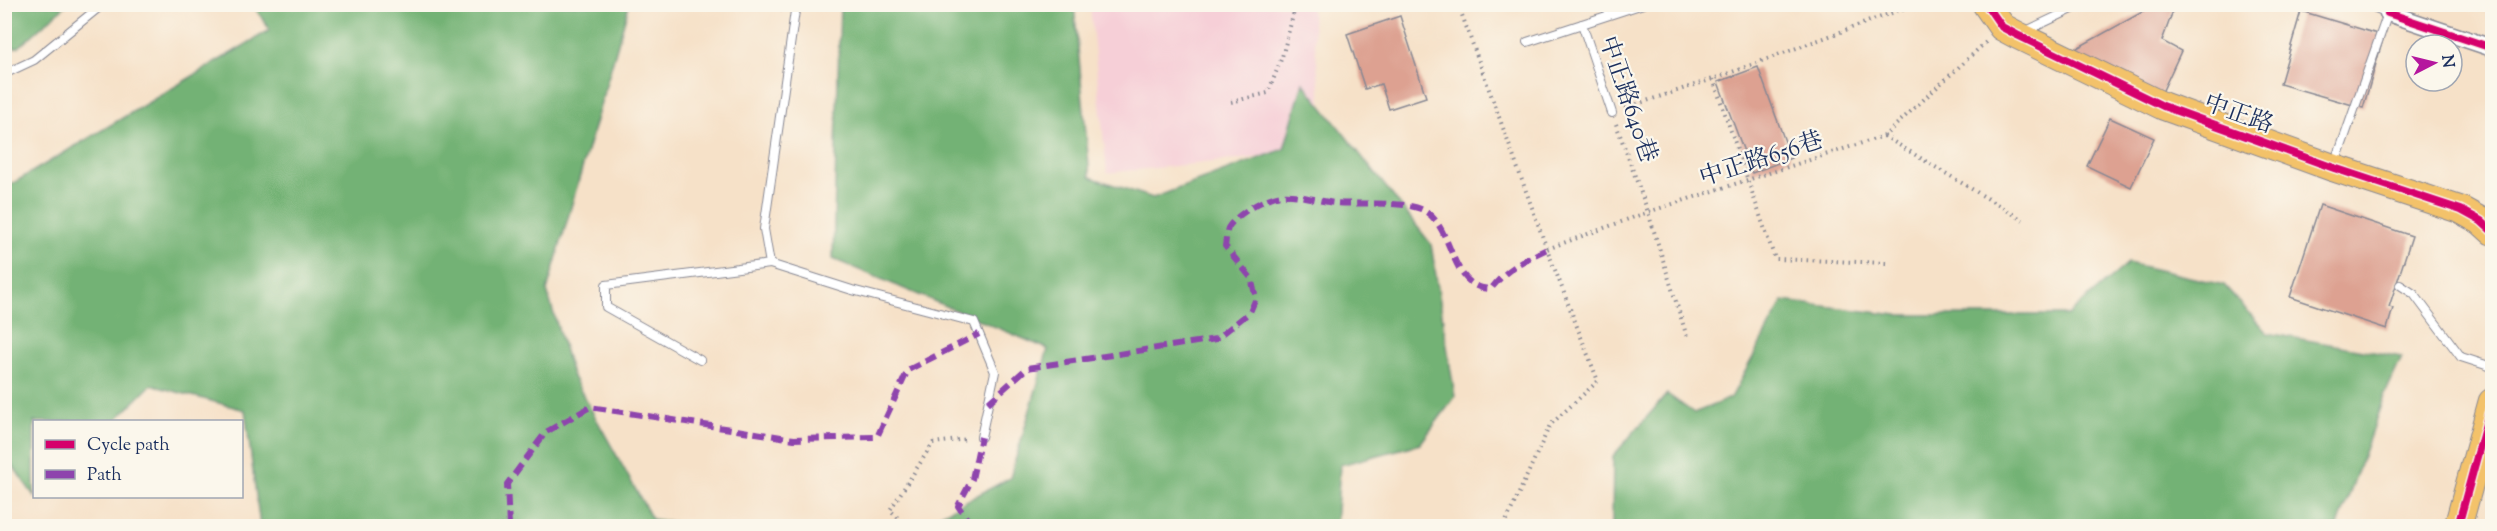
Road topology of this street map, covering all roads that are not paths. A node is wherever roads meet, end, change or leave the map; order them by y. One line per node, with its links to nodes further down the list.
1 (103, 4): 12 (lane)
2 (796, 4): 18 (lane)
3 (1643, 4): 8 (lane, 中正路640巷)
4 (1986, 4): 9 (main road, 中正路)
5 (2084, 4): 9 (lane)
6 (2366, 4): 7 (lane)
7 (2388, 13): 11 (street); 14 (lane)
8 (1582, 24): 10 (lane); 13 (lane, 中正路640巷)
9 (2009, 31): 14 (main road, 中正路)
10 (1527, 42)
11 (2493, 48)
12 (4, 74)
13 (1612, 113)
14 (2334, 168): 15 (main road, 中正路)
15 (2461, 210): 16 (lane); 17 (main road, 中正路)
16 (2493, 221)
17 (2493, 231)
18 (770, 264): 20 (lane); 23 (lane)
19 (2400, 285): 21 (lane)
20 (700, 360)
21 (2493, 367)
22 (2493, 402): 24 (main road)
23 (981, 437)
24 (2458, 526)

